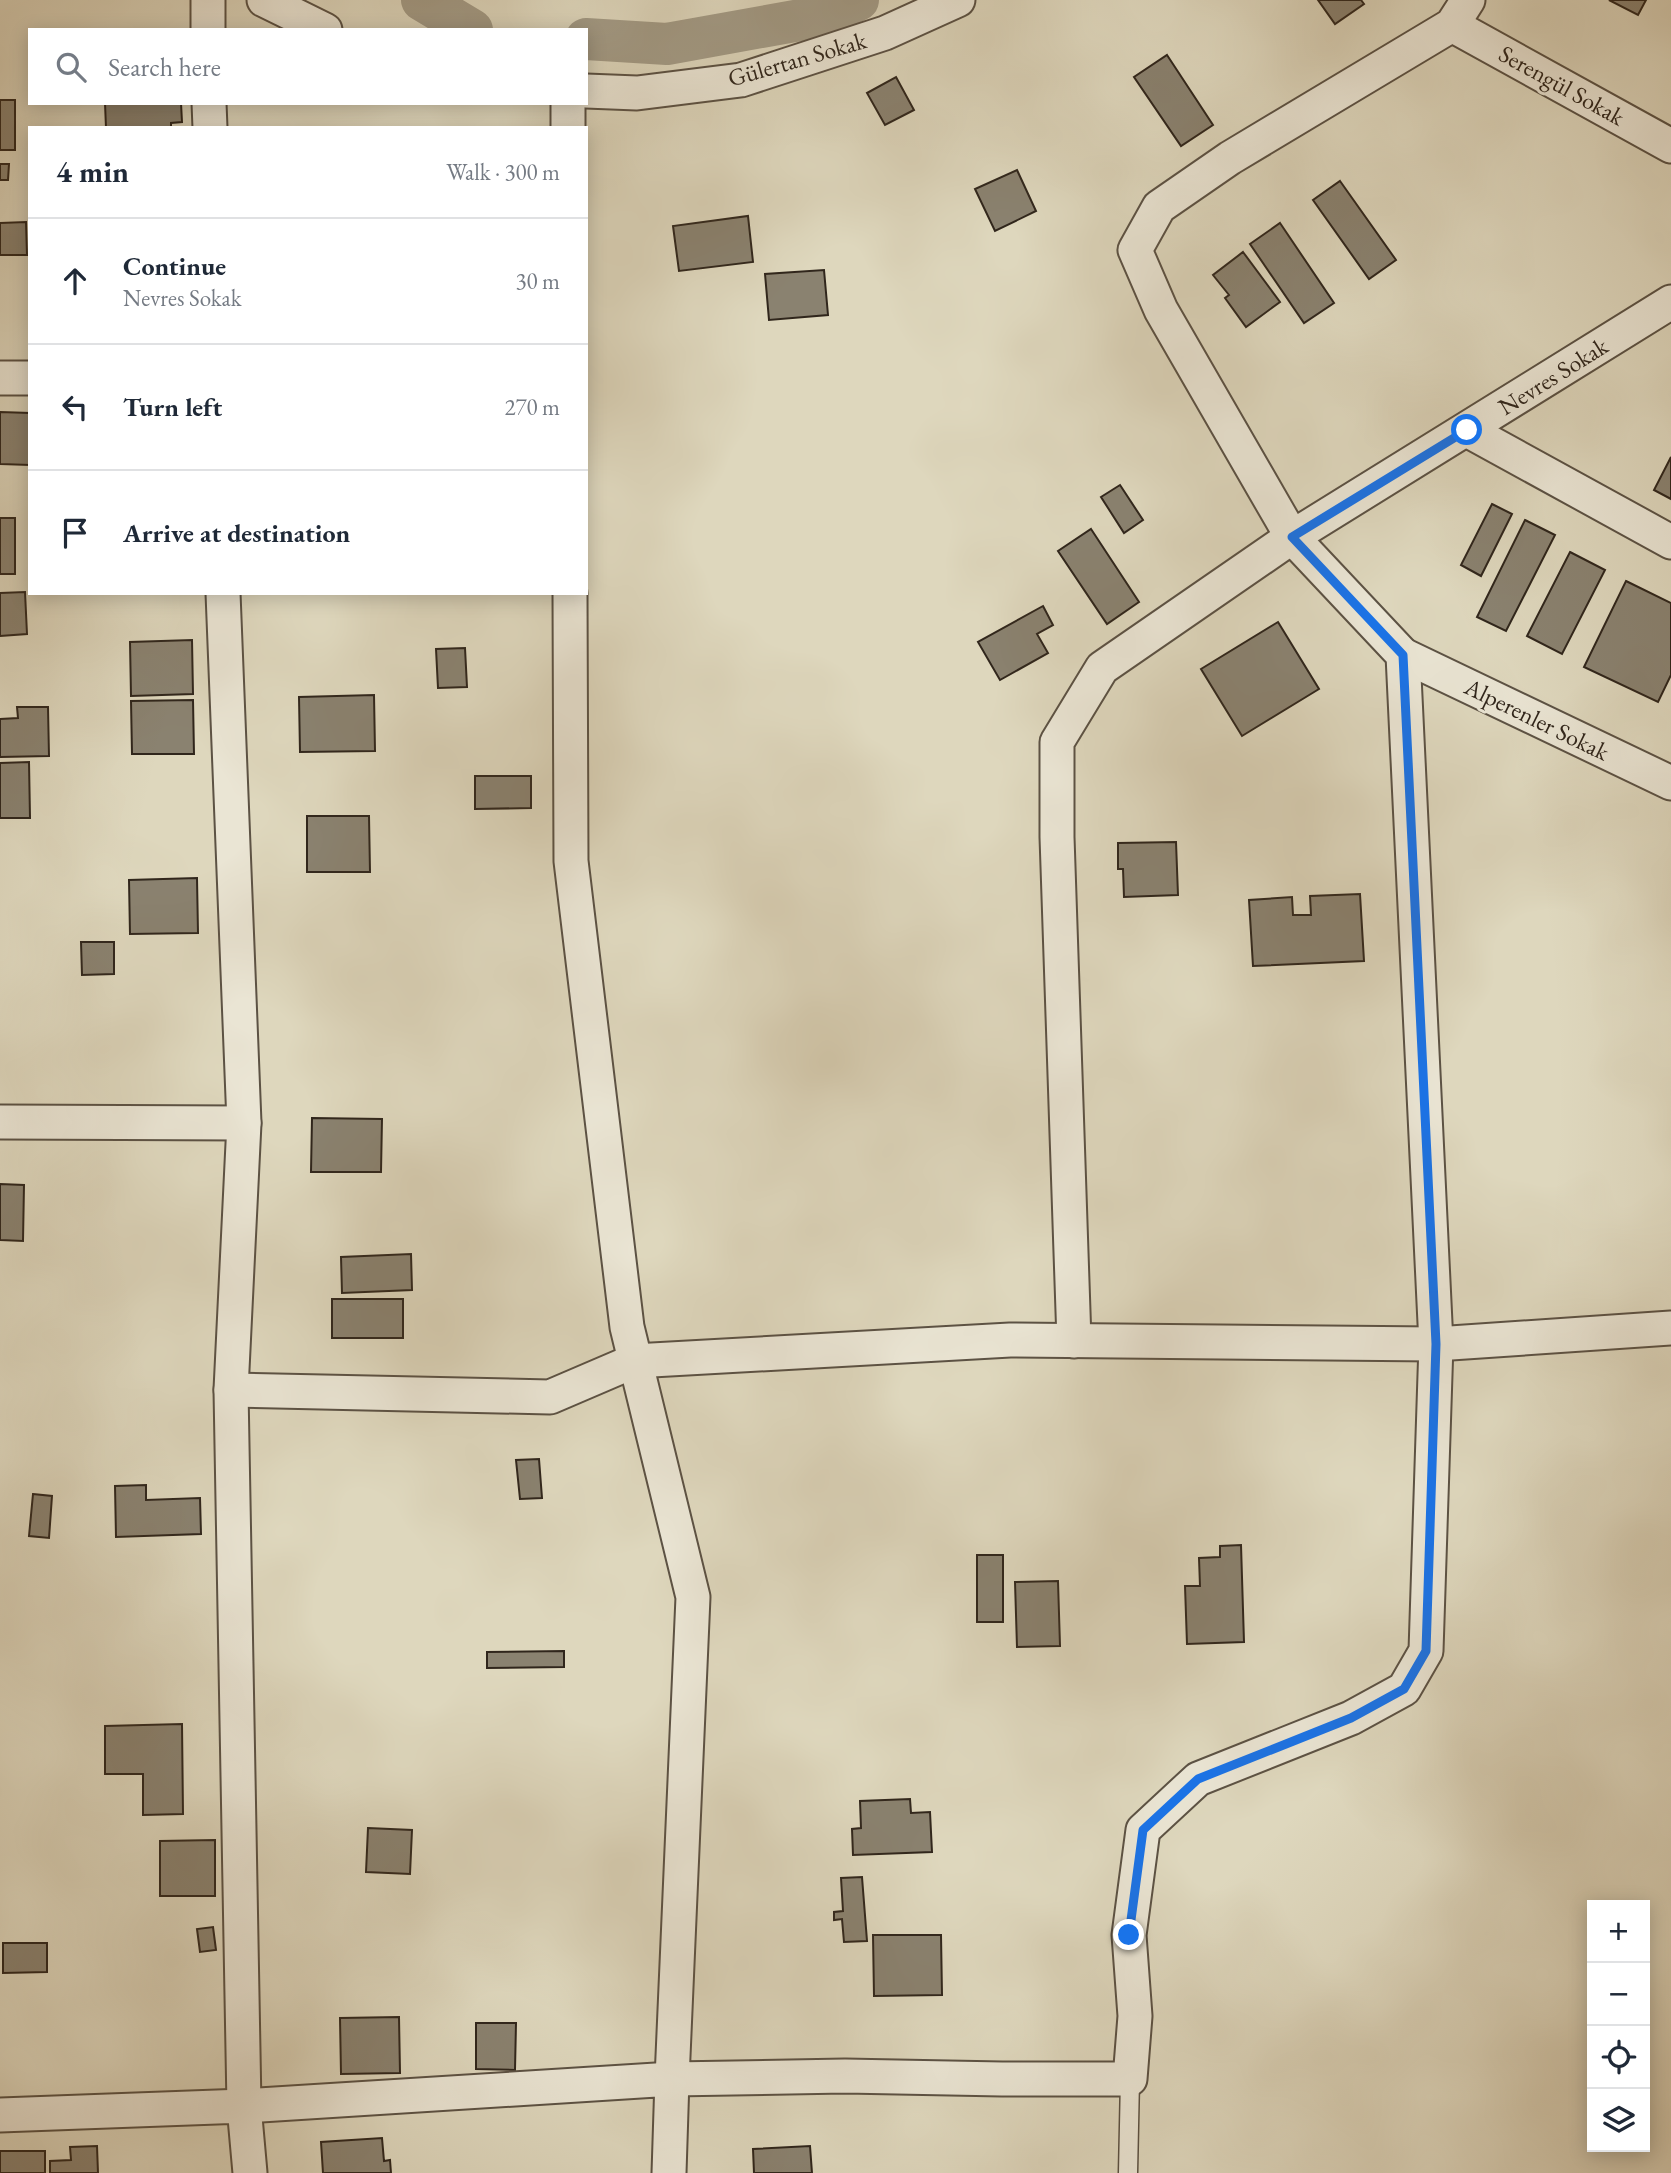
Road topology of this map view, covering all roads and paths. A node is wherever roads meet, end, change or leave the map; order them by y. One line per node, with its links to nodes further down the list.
1 (208, 0): 5 (street)
2 (264, 0): 6 (street)
3 (958, 0): 7 (street, Gülertan Sokak)
4 (1460, 12): 12 (street, Serengül Sokak); 17 (street)
5 (208, 28)
6 (321, 28)
7 (588, 91)
8 (209, 105): 10 (street)
9 (568, 105): 11 (street)
10 (210, 126)
11 (568, 126)
12 (1671, 146)
13 (1671, 302): 16 (street, Nevres Sokak)
14 (0, 378): 15 (street)
15 (28, 378)
16 (1467, 430): 17 (street, Nevres Sokak); 18 (street)
17 (1292, 537): 21 (street); 26 (street, Nevres Sokak)
18 (1671, 542)
19 (223, 595): 24 (street)
20 (570, 595): 28 (street)
21 (1403, 655): 22 (street, Alperenler Sokak); 27 (street)
22 (1671, 783)
23 (0, 1122): 24 (street)
24 (244, 1123): 29 (street)
25 (1671, 1328): 27 (street)
26 (1074, 1341): 27 (street); 28 (street)
27 (1436, 1344): 31 (street)
28 (634, 1361): 29 (street); 30 (street)
29 (232, 1390): 32 (street)
30 (672, 2079): 31 (street); 32 (street); 35 (street)
31 (1130, 2079): 36 (lane)
32 (244, 2106): 33 (street); 34 (street)
33 (0, 2115)
34 (250, 2173)
35 (668, 2173)
36 (1128, 2173)

